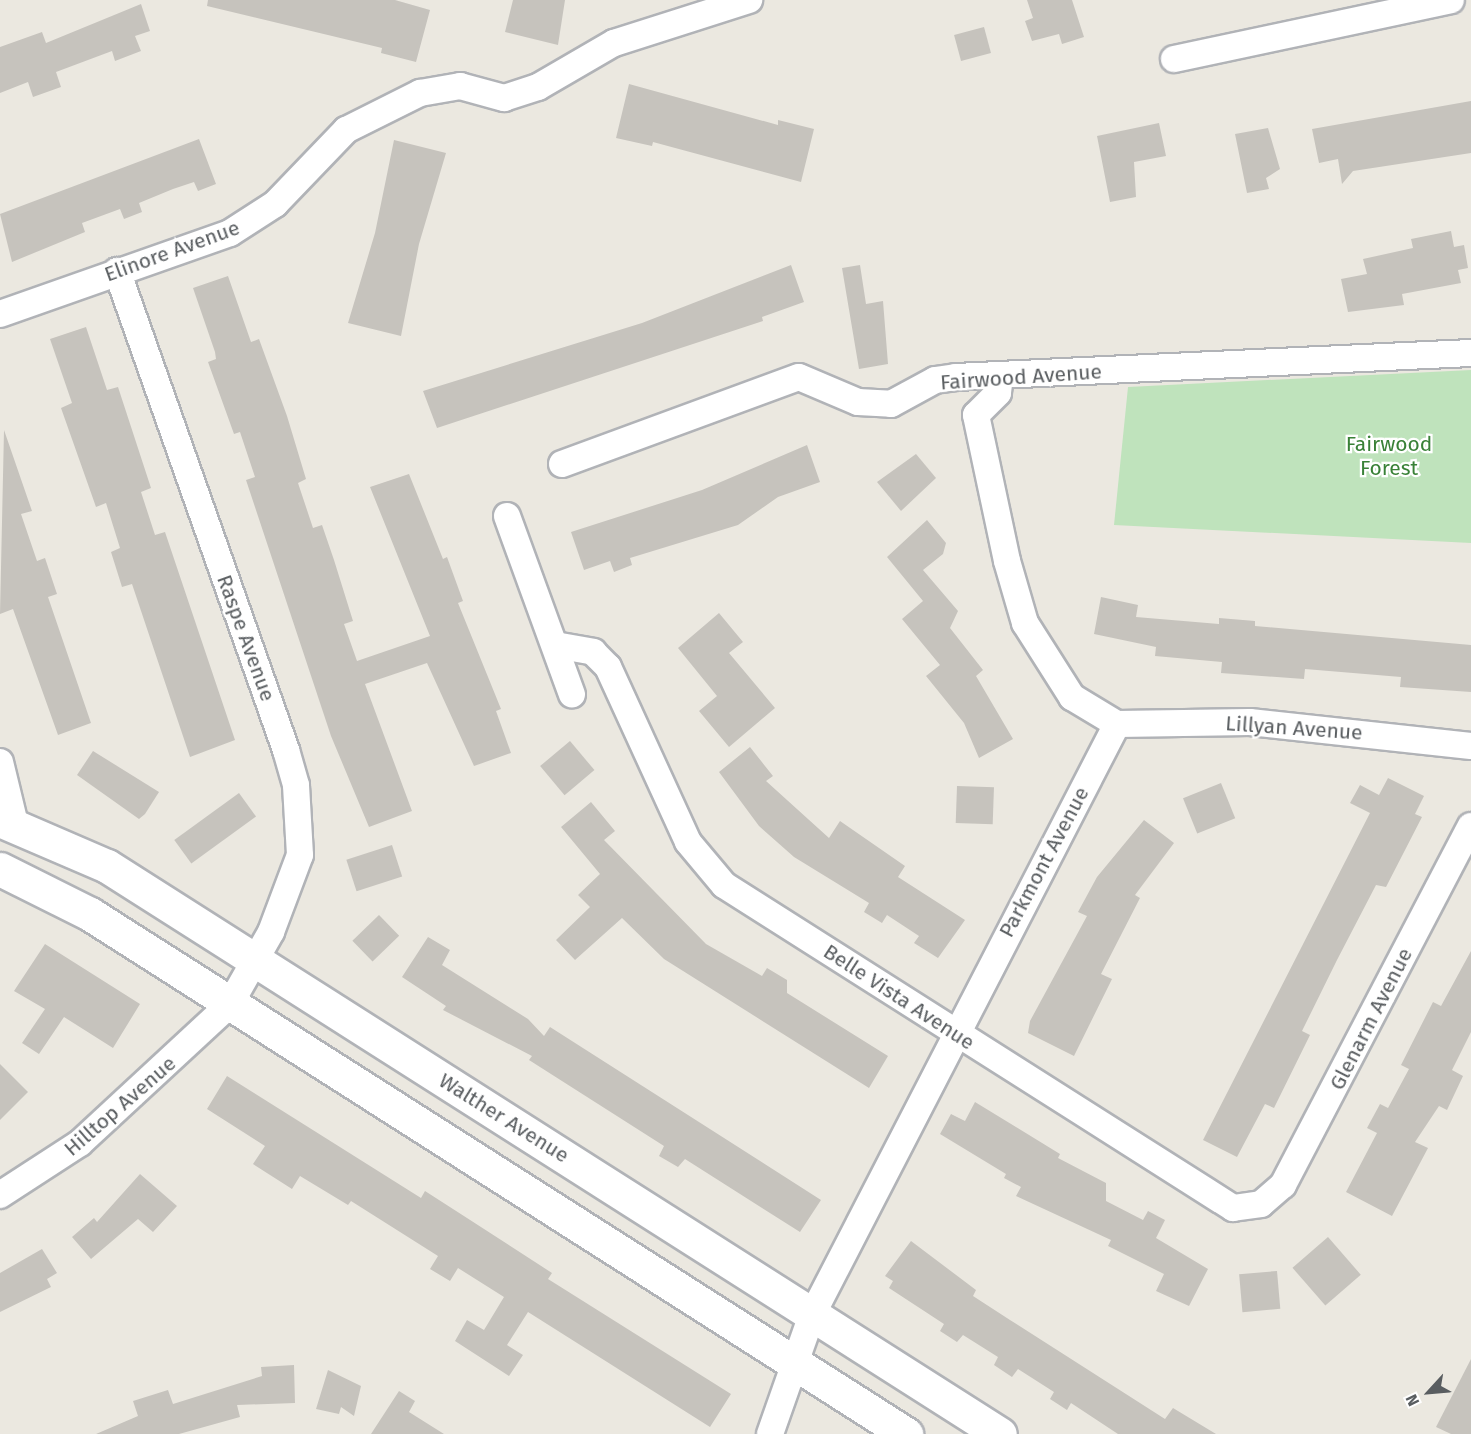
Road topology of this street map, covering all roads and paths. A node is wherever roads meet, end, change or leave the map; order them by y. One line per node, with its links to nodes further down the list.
1 (749, 0): 4 (street, Elinore Avenue)
2 (1451, 0): 3 (street)
3 (1174, 59)
4 (117, 271): 5 (street, Elinore Avenue); 18 (street, Raspe Avenue)
5 (0, 314)
6 (1471, 353): 7 (street, Fairwood Avenue)
7 (1000, 376): 8 (street, Fairwood Avenue); 12 (street)
8 (562, 464)
9 (507, 516): 10 (street)
10 (555, 645): 11 (street); 20 (street, Belle Vista Avenue)
11 (572, 695)
12 (1117, 724): 13 (street, Lillyan Avenue); 20 (street, Parkmont Avenue)
13 (1471, 746)
14 (0, 762): 15 (street)
15 (8, 822): 18 (main road, Walther Avenue)
16 (1471, 826): 22 (street, Glenarm Avenue)
17 (0, 869): 19 (main road)
18 (254, 961): 19 (street, Raspe Avenue); 23 (main road, Walther Avenue)
19 (230, 1004): 21 (street, Hilltop Avenue); 24 (main road)
20 (955, 1034): 22 (street, Belle Vista Avenue); 23 (street, Parkmont Avenue)
21 (0, 1195)
22 (1261, 1204)
23 (812, 1315): 24 (street, Parkmont Avenue); 27 (main road, Walther Avenue)
24 (794, 1362): 25 (street, Parkmont Avenue); 26 (main road)
25 (770, 1434)
26 (906, 1434)
27 (1000, 1434)

